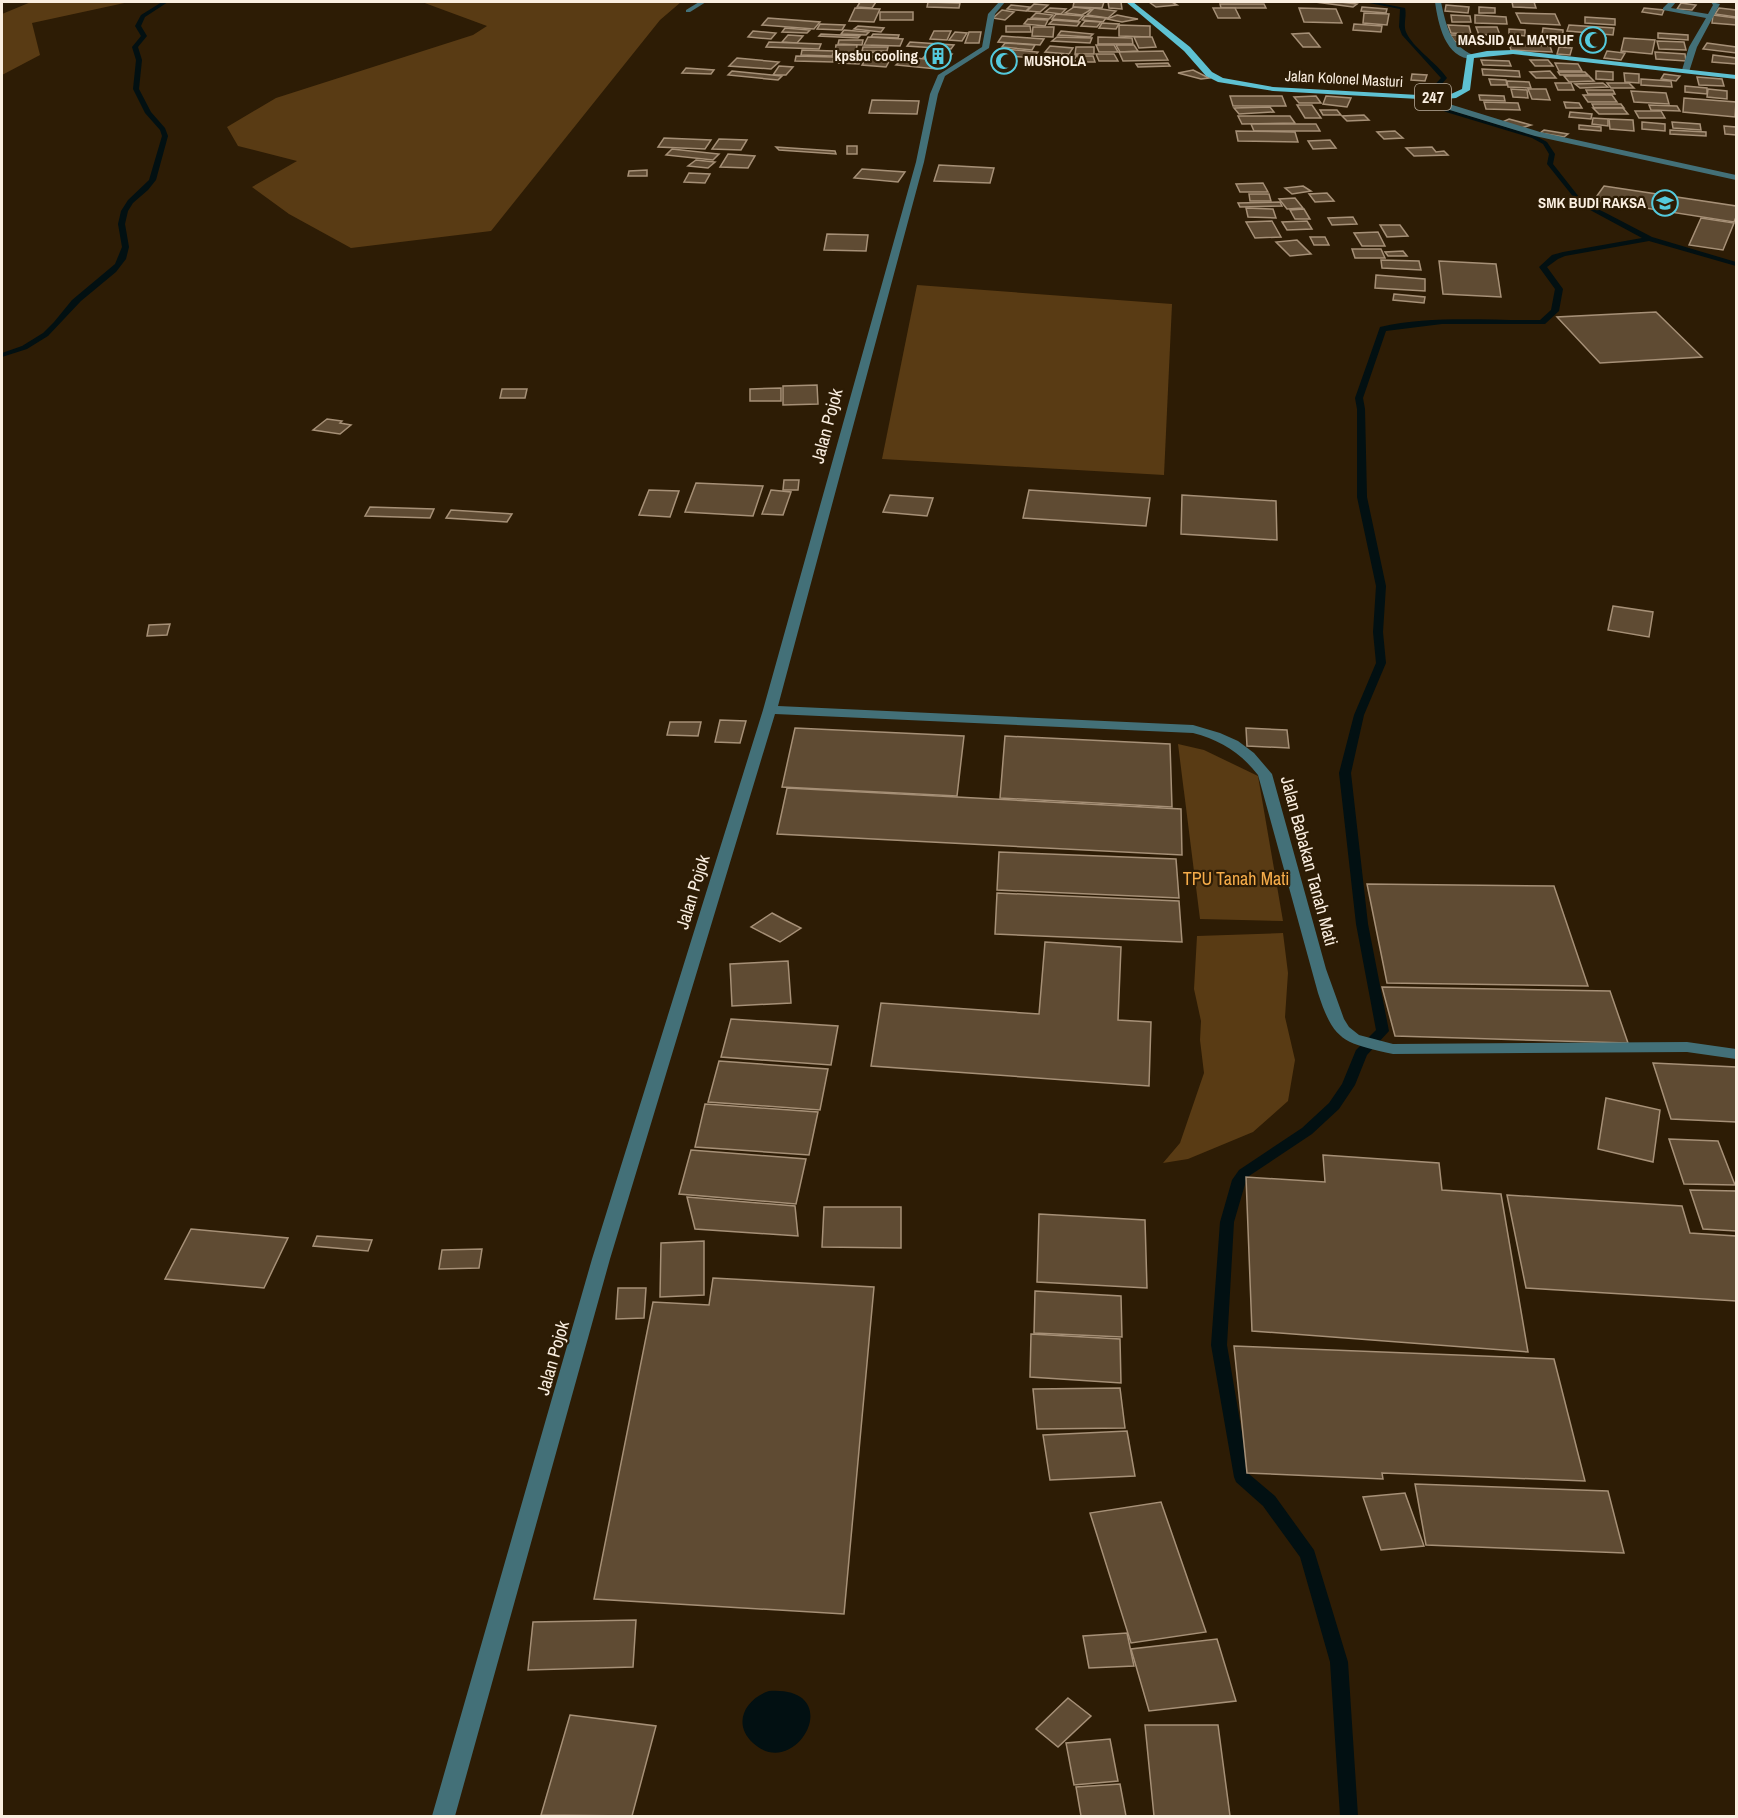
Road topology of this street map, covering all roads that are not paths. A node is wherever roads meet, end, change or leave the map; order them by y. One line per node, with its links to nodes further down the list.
1 (703, 2): 7 (street)
2 (1002, 2): 14 (street, Jalan Pojok)
3 (1129, 2): 12 (main road, Jalan Kolonel Masturi / 247)
4 (1438, 2): 9 (street)
5 (1673, 2): 8 (street)
6 (1714, 2): 8 (street)
7 (688, 11)
8 (1709, 16): 10 (street)
9 (1470, 57): 10 (main road); 12 (main road, Jalan Kolonel Masturi / 247)
10 (1686, 70): 11 (main road)
11 (1737, 77)
12 (1437, 98): 13 (street)
13 (1737, 178)
14 (770, 710): 15 (street, Jalan Babakan Tanah Mati); 16 (street, Jalan Pojok)
15 (1737, 1054)
16 (443, 1816)

